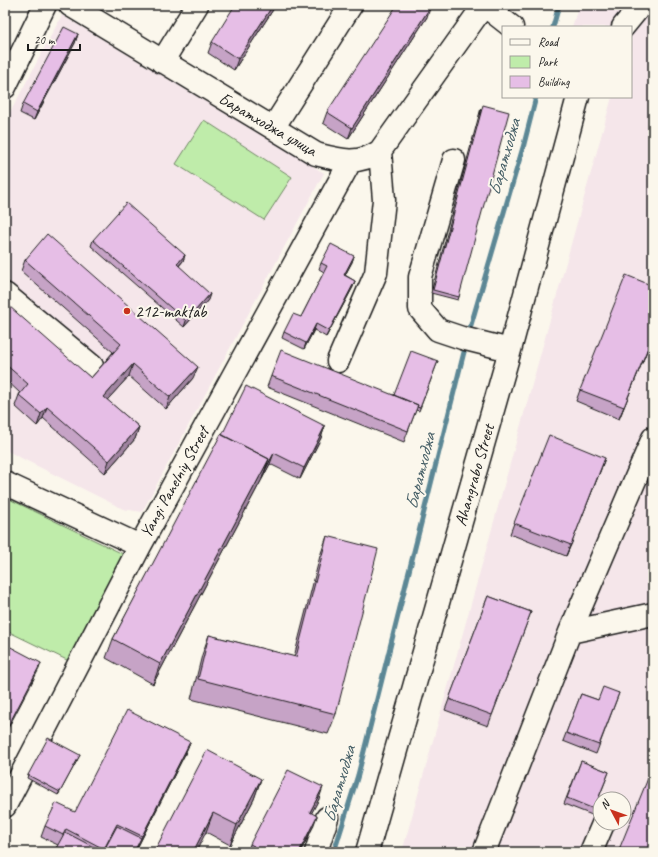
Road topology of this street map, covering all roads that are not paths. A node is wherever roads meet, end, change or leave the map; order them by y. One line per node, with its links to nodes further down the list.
1 (45, 5): 10 (street)
2 (70, 5): 9 (street, Баратходжа улица)
3 (197, 5): 9 (street)
4 (351, 5): 12 (street)
5 (484, 5): 7 (street); 13 (street, Баратходжа улица)
6 (641, 5): 8 (street)
7 (511, 26)
8 (624, 26)
9 (162, 62): 12 (street, Баратходжа улица)
10 (5, 87)
11 (578, 98): 17 (street, Ahangrabo Street)
12 (273, 128): 15 (street, Баратходжа улица)
13 (380, 151): 15 (street, Баратходжа улица); 18 (street)
14 (454, 160): 17 (street)
15 (350, 162): 22 (street, Yangi Panelniy Street)
16 (5, 294): 19 (street)
17 (510, 350): 29 (street, Ahangrabo Street)
18 (338, 361)
19 (92, 366)
20 (653, 438): 24 (street)
21 (5, 483): 22 (street)
22 (140, 546): 25 (street, Yangi Panelniy Street)
23 (653, 614): 24 (street)
24 (570, 632): 30 (street)
25 (5, 806)
26 (327, 818): 28 (street)
27 (600, 831): 31 (street)
28 (316, 852)
29 (367, 852)
30 (484, 852)
31 (591, 852)

